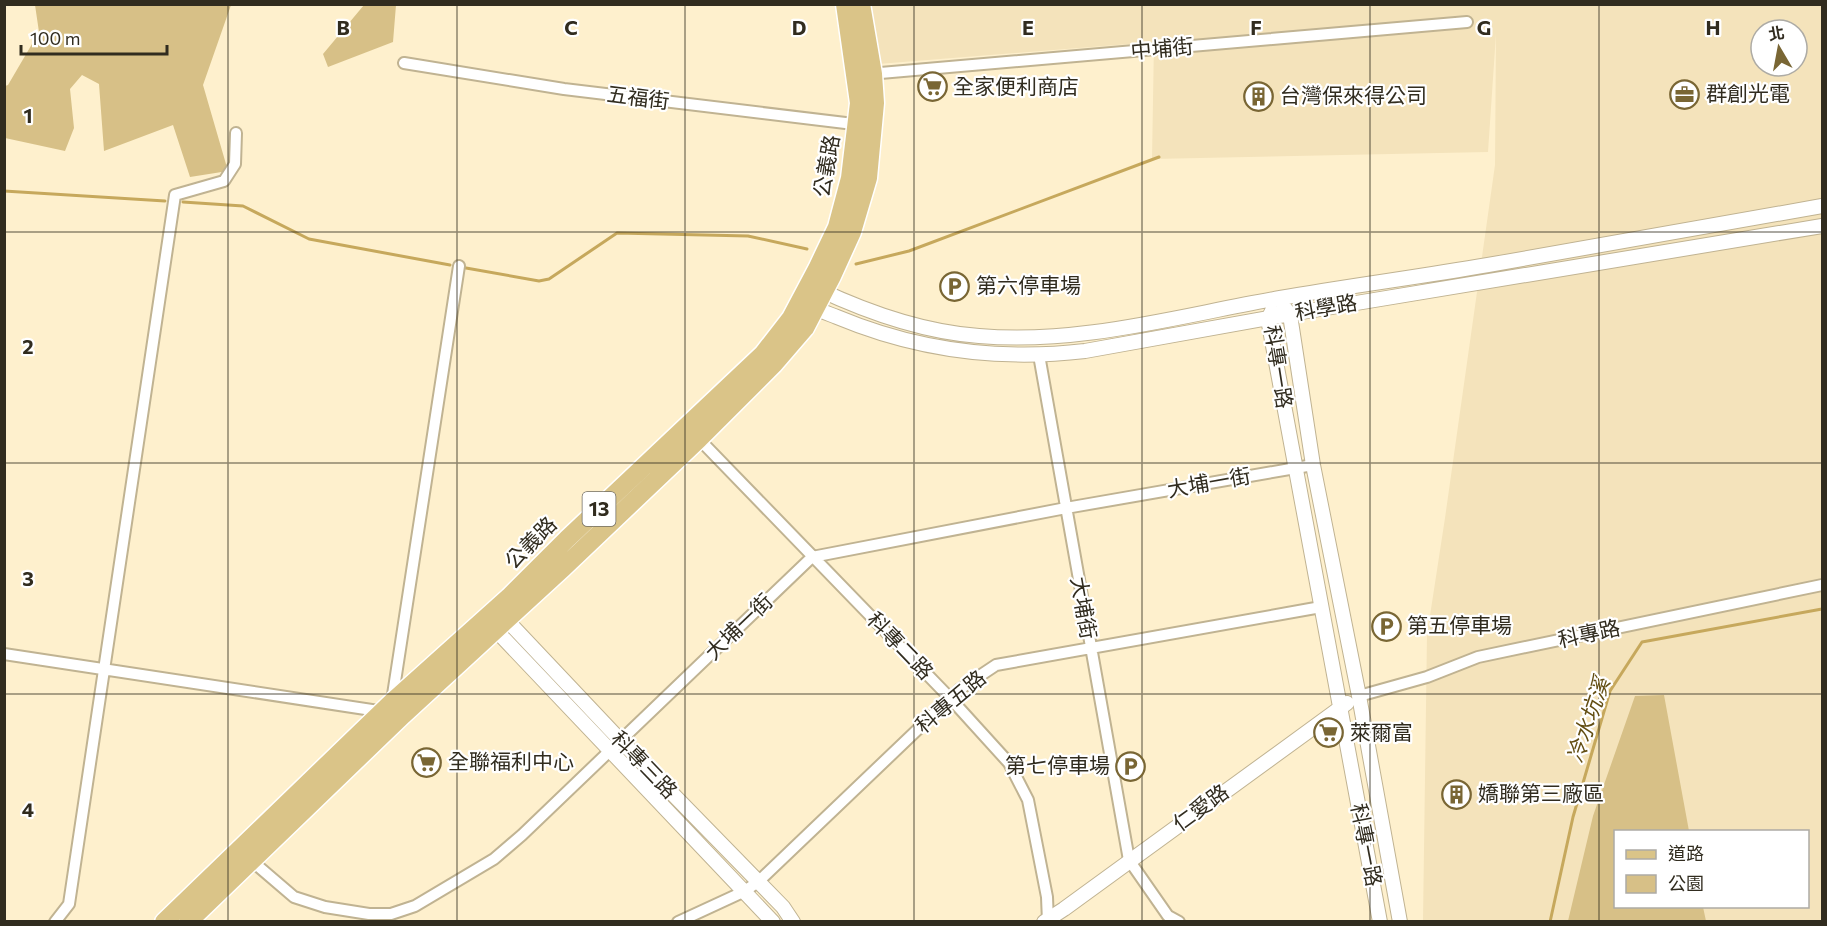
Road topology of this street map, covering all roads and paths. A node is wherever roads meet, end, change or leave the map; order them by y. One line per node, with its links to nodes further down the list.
1 (844, 4): 5 (main road, 公義路 / 13)
2 (861, 4): 5 (main road, 公義路 / 13)
3 (1467, 22): 5 (street, 中埔街)
4 (404, 63): 6 (street, 五福街)
5 (865, 75): 6 (main road, 公義路 / 13)
6 (865, 125): 15 (main road, 公義路 / 13)
7 (236, 133): 32 (street)
8 (1822, 206): 9 (street, 科學路)
9 (1804, 210): 11 (street); 12 (street, 科學路)
10 (1822, 226): 11 (street, 科學路)
11 (1807, 228): 14 (street, 科學路)
12 (1487, 265): 14 (street); 16 (street, 科學路)
13 (459, 266): 36 (street)
14 (1490, 282): 17 (street, 科學路)
15 (812, 296): 16 (street, 科學路); 19 (street, 科學路); 20 (main road, 公義路 / 13); 24 (main road, 公義路 / 13)
16 (1278, 298): 17 (street, 科專一路); 18 (street, 科專一路)
17 (1290, 315): 18 (street, 科學路); 21 (street, 科專一路)
18 (1268, 319): 19 (street, 科學路); 22 (street, 科專一路)
19 (1039, 355): 23 (street, 大埔街)
20 (699, 439): 25 (street, 科專二路); 26 (main road, 公義路 / 13)
21 (1313, 465): 22 (street, 大埔一街); 33 (street, 科專一路)
22 (1296, 468): 23 (street, 大埔一街); 28 (street, 科專一路)
23 (1066, 508): 25 (street, 大埔一街); 30 (street, 大埔街)
24 (567, 539): 26 (street); 29 (main road, 公義路 / 13)
25 (813, 557): 34 (street, 科專二路); 37 (street, 大埔一街)
26 (563, 568): 29 (main road, 公義路 / 13)
27 (1822, 585): 33 (street, 科專路)
28 (1321, 607): 30 (street, 科專五路); 35 (street, 科專一路)
29 (496, 619): 36 (main road, 公義路 / 13); 37 (street, 科專三路)
30 (1090, 647): 34 (street, 科專五路); 38 (street, 大埔街)
31 (4, 654): 32 (street)
32 (104, 669): 36 (street); 42 (street)
33 (1359, 696): 35 (street, 仁愛路); 51 (street, 科專一路)
34 (950, 698): 40 (street, 科專五路); 48 (street, 科專二路)
35 (1340, 707): 38 (street, 仁愛路); 50 (street, 科專一路)
36 (392, 710): 39 (main road, 公義路 / 13); 43 (main road, 公義路 / 13)
37 (616, 746): 39 (street, 大埔一街); 40 (street, 科專三路); 41 (street, 科專三路)
38 (1129, 860): 48 (street, 仁愛路); 49 (street)
39 (252, 861): 44 (main road, 公義路 / 13)
40 (758, 882): 41 (street, 科專五路); 47 (street, 科專三路)
41 (743, 892): 45 (street, 科專五路); 46 (street, 科專三路)
42 (56, 921)
43 (164, 921)
44 (188, 921)
45 (678, 921)
46 (773, 921)
47 (793, 921)
48 (1047, 921)
49 (1179, 921)
50 (1380, 921)
51 (1400, 921)

